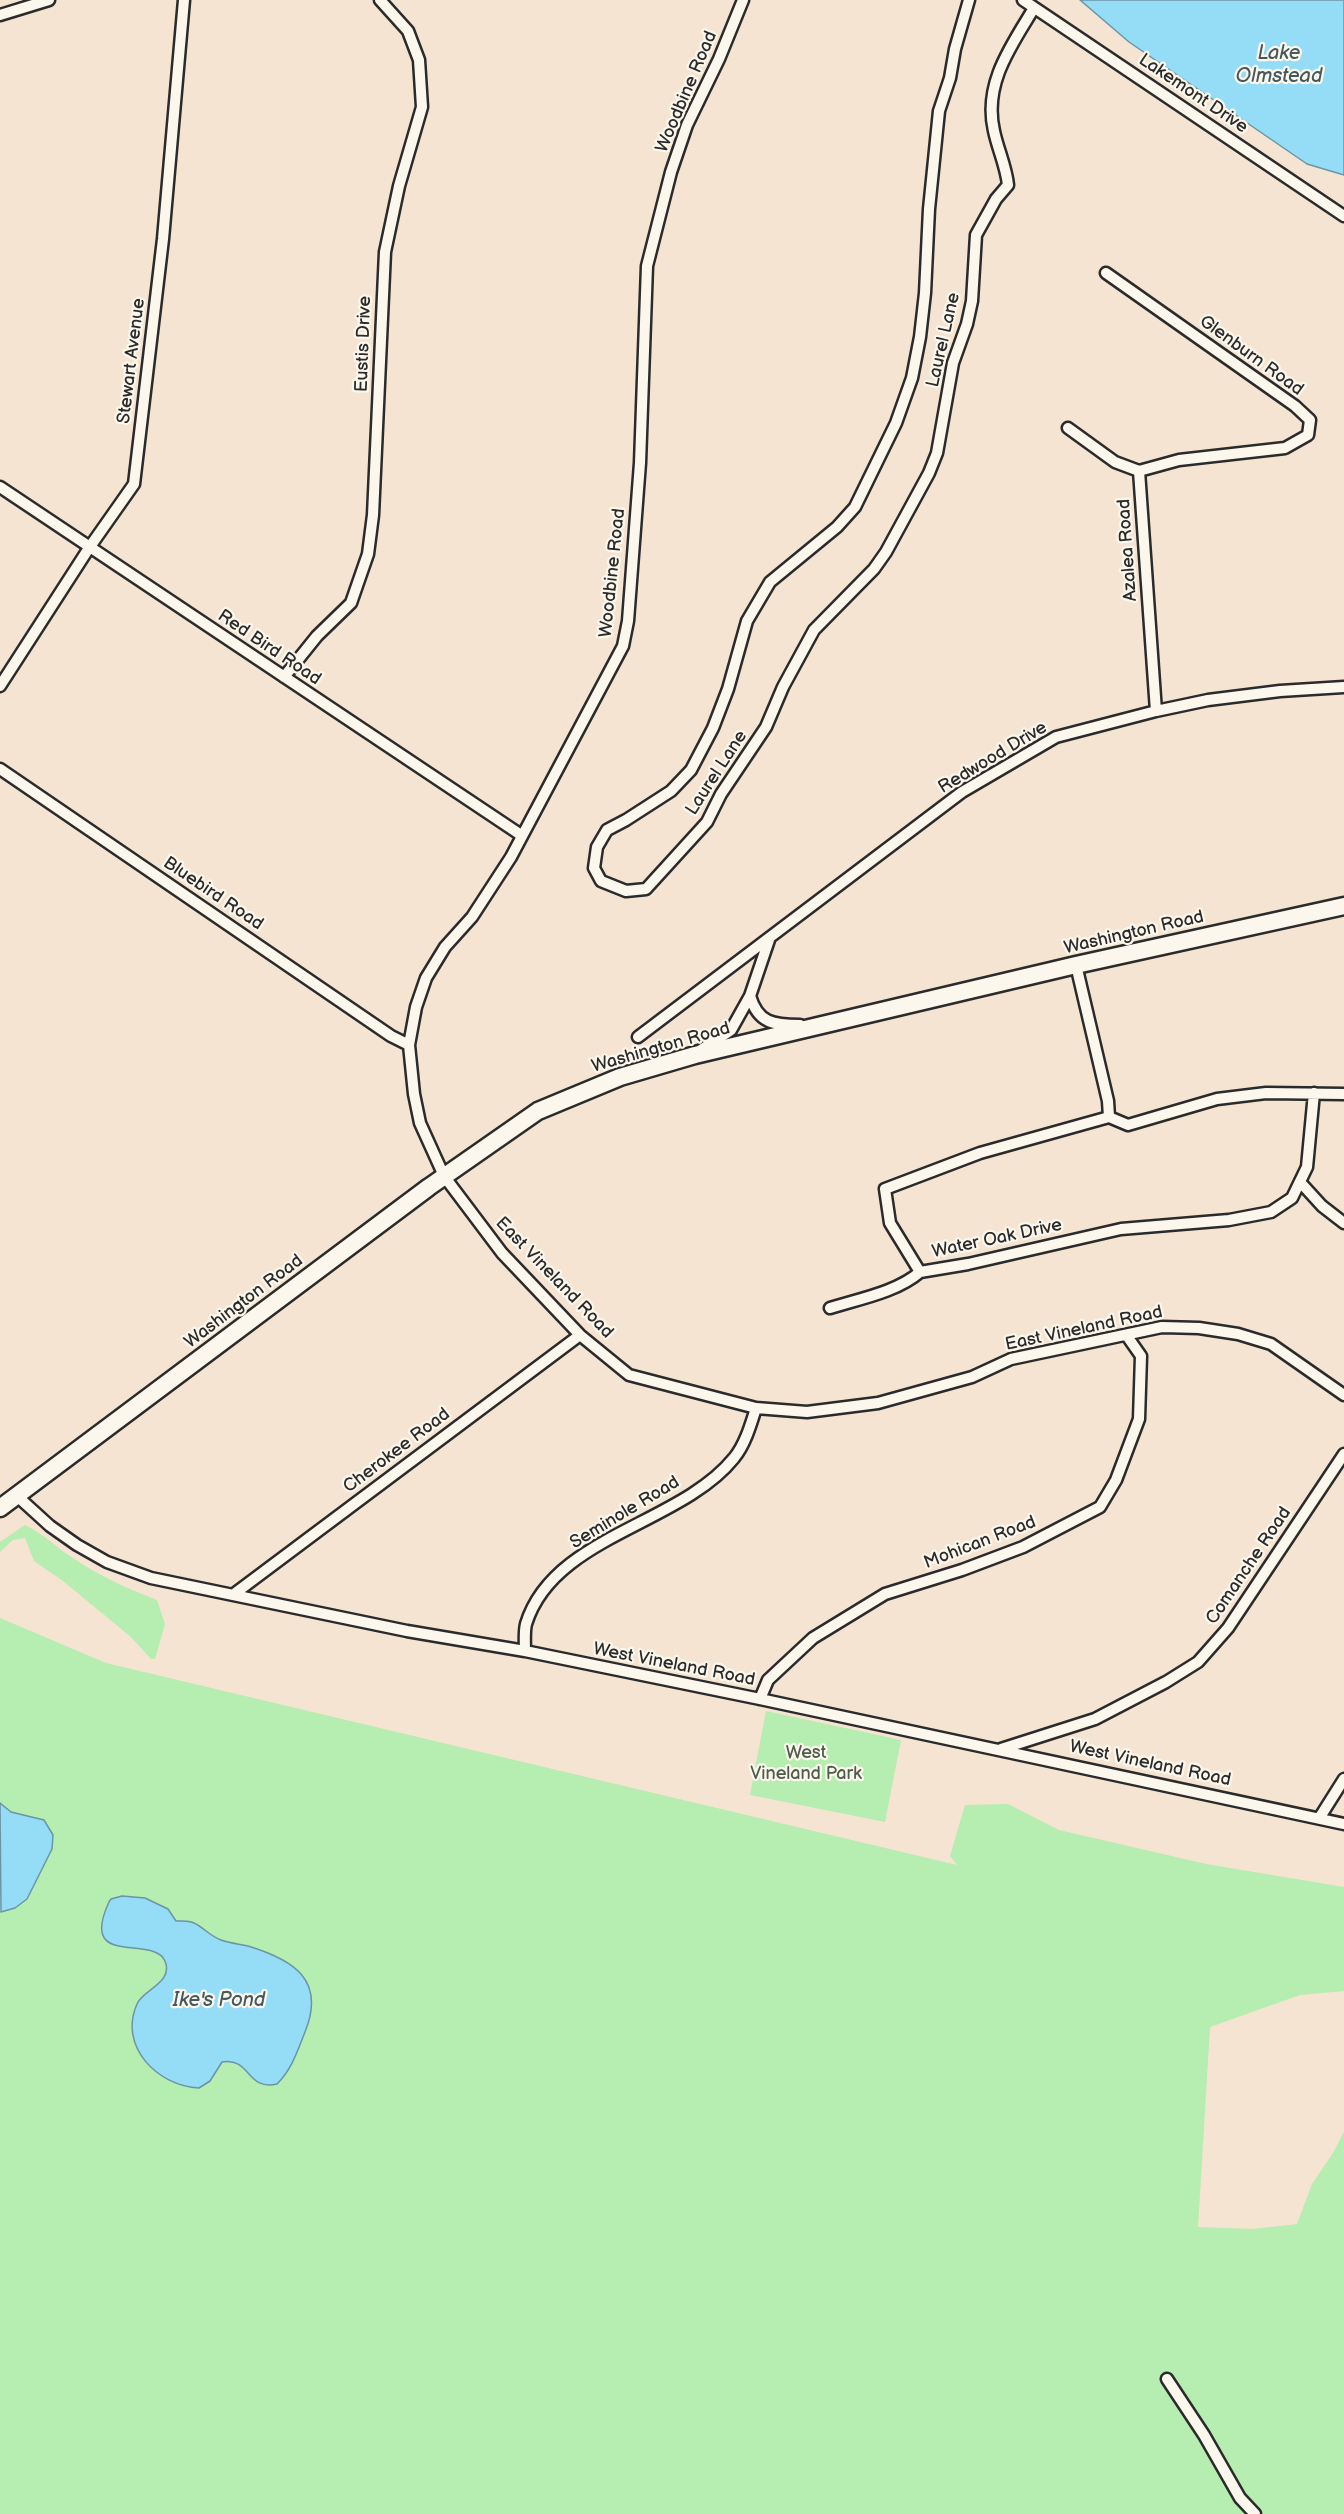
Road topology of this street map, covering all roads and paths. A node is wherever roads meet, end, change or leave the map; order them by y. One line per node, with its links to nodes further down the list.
1 (49, 0): 8 (street)
2 (184, 0): 14 (street, Stewart Avenue)
3 (380, 0): 15 (street, Eustis Drive)
4 (743, 0): 20 (street, Woodbine Road)
5 (969, 0): 7 (street, Laurel Lane)
6 (1023, 0): 7 (street, Lakemont Drive)
7 (1034, 8): 9 (street, Lakemont Drive)
8 (0, 15)
9 (1344, 216)
10 (1106, 273): 12 (street, Glenburn Road)
11 (1068, 428): 12 (street)
12 (1139, 471): 18 (street, Azalea Road)
13 (0, 487): 14 (street, Red Bird Road)
14 (89, 548): 15 (street, Red Bird Road); 16 (street, Stewart Avenue)
15 (284, 677): 20 (street, Red Bird Road)
16 (0, 686)
17 (1344, 687): 18 (street, Redwood Drive)
18 (1156, 711): 22 (street, Redwood Drive)
19 (0, 769): 27 (street, Bluebird Road)
20 (521, 835): 27 (street, Woodbine Road)
21 (1344, 906): 23 (main road, Washington Road)
22 (769, 939): 24 (street); 26 (street, Redwood Drive)
23 (1076, 965): 25 (main road, Washington Road); 31 (street)
24 (750, 996): 25 (street); 28 (street)
25 (826, 1025): 28 (main road, Washington Road)
26 (638, 1037)
27 (409, 1045): 32 (street, Woodbine Road)
28 (695, 1055): 32 (main road, Washington Road)
29 (1314, 1093): 30 (street); 31 (street); 33 (street, Water Oak Drive)
30 (1344, 1094)
31 (1109, 1118): 35 (street, Water Oak Drive)
32 (444, 1176): 37 (street, East Vineland Road); 42 (main road, Washington Road)
33 (1301, 1183): 34 (street); 35 (street, Water Oak Drive)
34 (1344, 1223)
35 (920, 1272): 36 (street)
36 (830, 1308)
37 (580, 1335): 40 (street, East Vineland Road); 44 (street, Cherokee Road)
38 (1127, 1336): 39 (street, East Vineland Road); 40 (street, East Vineland Road); 46 (street, Mohican Road)
39 (1344, 1395)
40 (756, 1408): 45 (street, Seminole Road)
41 (1344, 1454): 47 (street, Comanche Road)
42 (17, 1496): 43 (main road, Washington Road); 44 (street, West Vineland Road)
43 (0, 1508)
44 (234, 1594): 45 (street, West Vineland Road)
45 (525, 1652): 46 (street, West Vineland Road)
46 (760, 1699): 47 (street, West Vineland Road)
47 (1000, 1749): 49 (street, West Vineland Road)
48 (1344, 1779): 49 (street)
49 (1320, 1817): 50 (street, West Vineland Road)
50 (1344, 1824)
51 (1167, 2379): 52 (street)
52 (1255, 2514)

